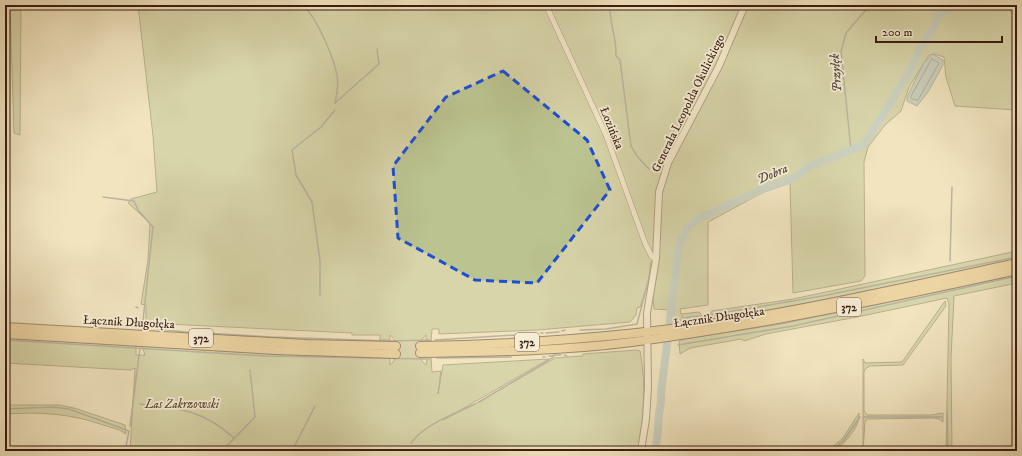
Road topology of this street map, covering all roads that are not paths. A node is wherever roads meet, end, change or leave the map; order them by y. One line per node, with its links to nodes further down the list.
1 (546, 5): 3 (street, Łozińska)
2 (745, 5): 3 (street, Generała Leopolda Okulickiego)
3 (656, 259): 9 (street, Generała Leopolda Okulickiego)
4 (1017, 263): 7 (main road, Łącznik Długołęka / 372)
5 (1017, 270): 7 (main road, Łącznik Długołęka / 372)
6 (5, 326): 8 (main road, Łącznik Długołęka / 372)
7 (680, 331): 9 (main road, Łącznik Długołęka / 372); 9 (main road, Łącznik Długołęka / 372)
8 (5, 334)
9 (647, 336): 10 (main road, Łącznik Długołęka / 372); 11 (street, Generała Leopolda Okulickiego)
10 (420, 350)
11 (641, 451)

